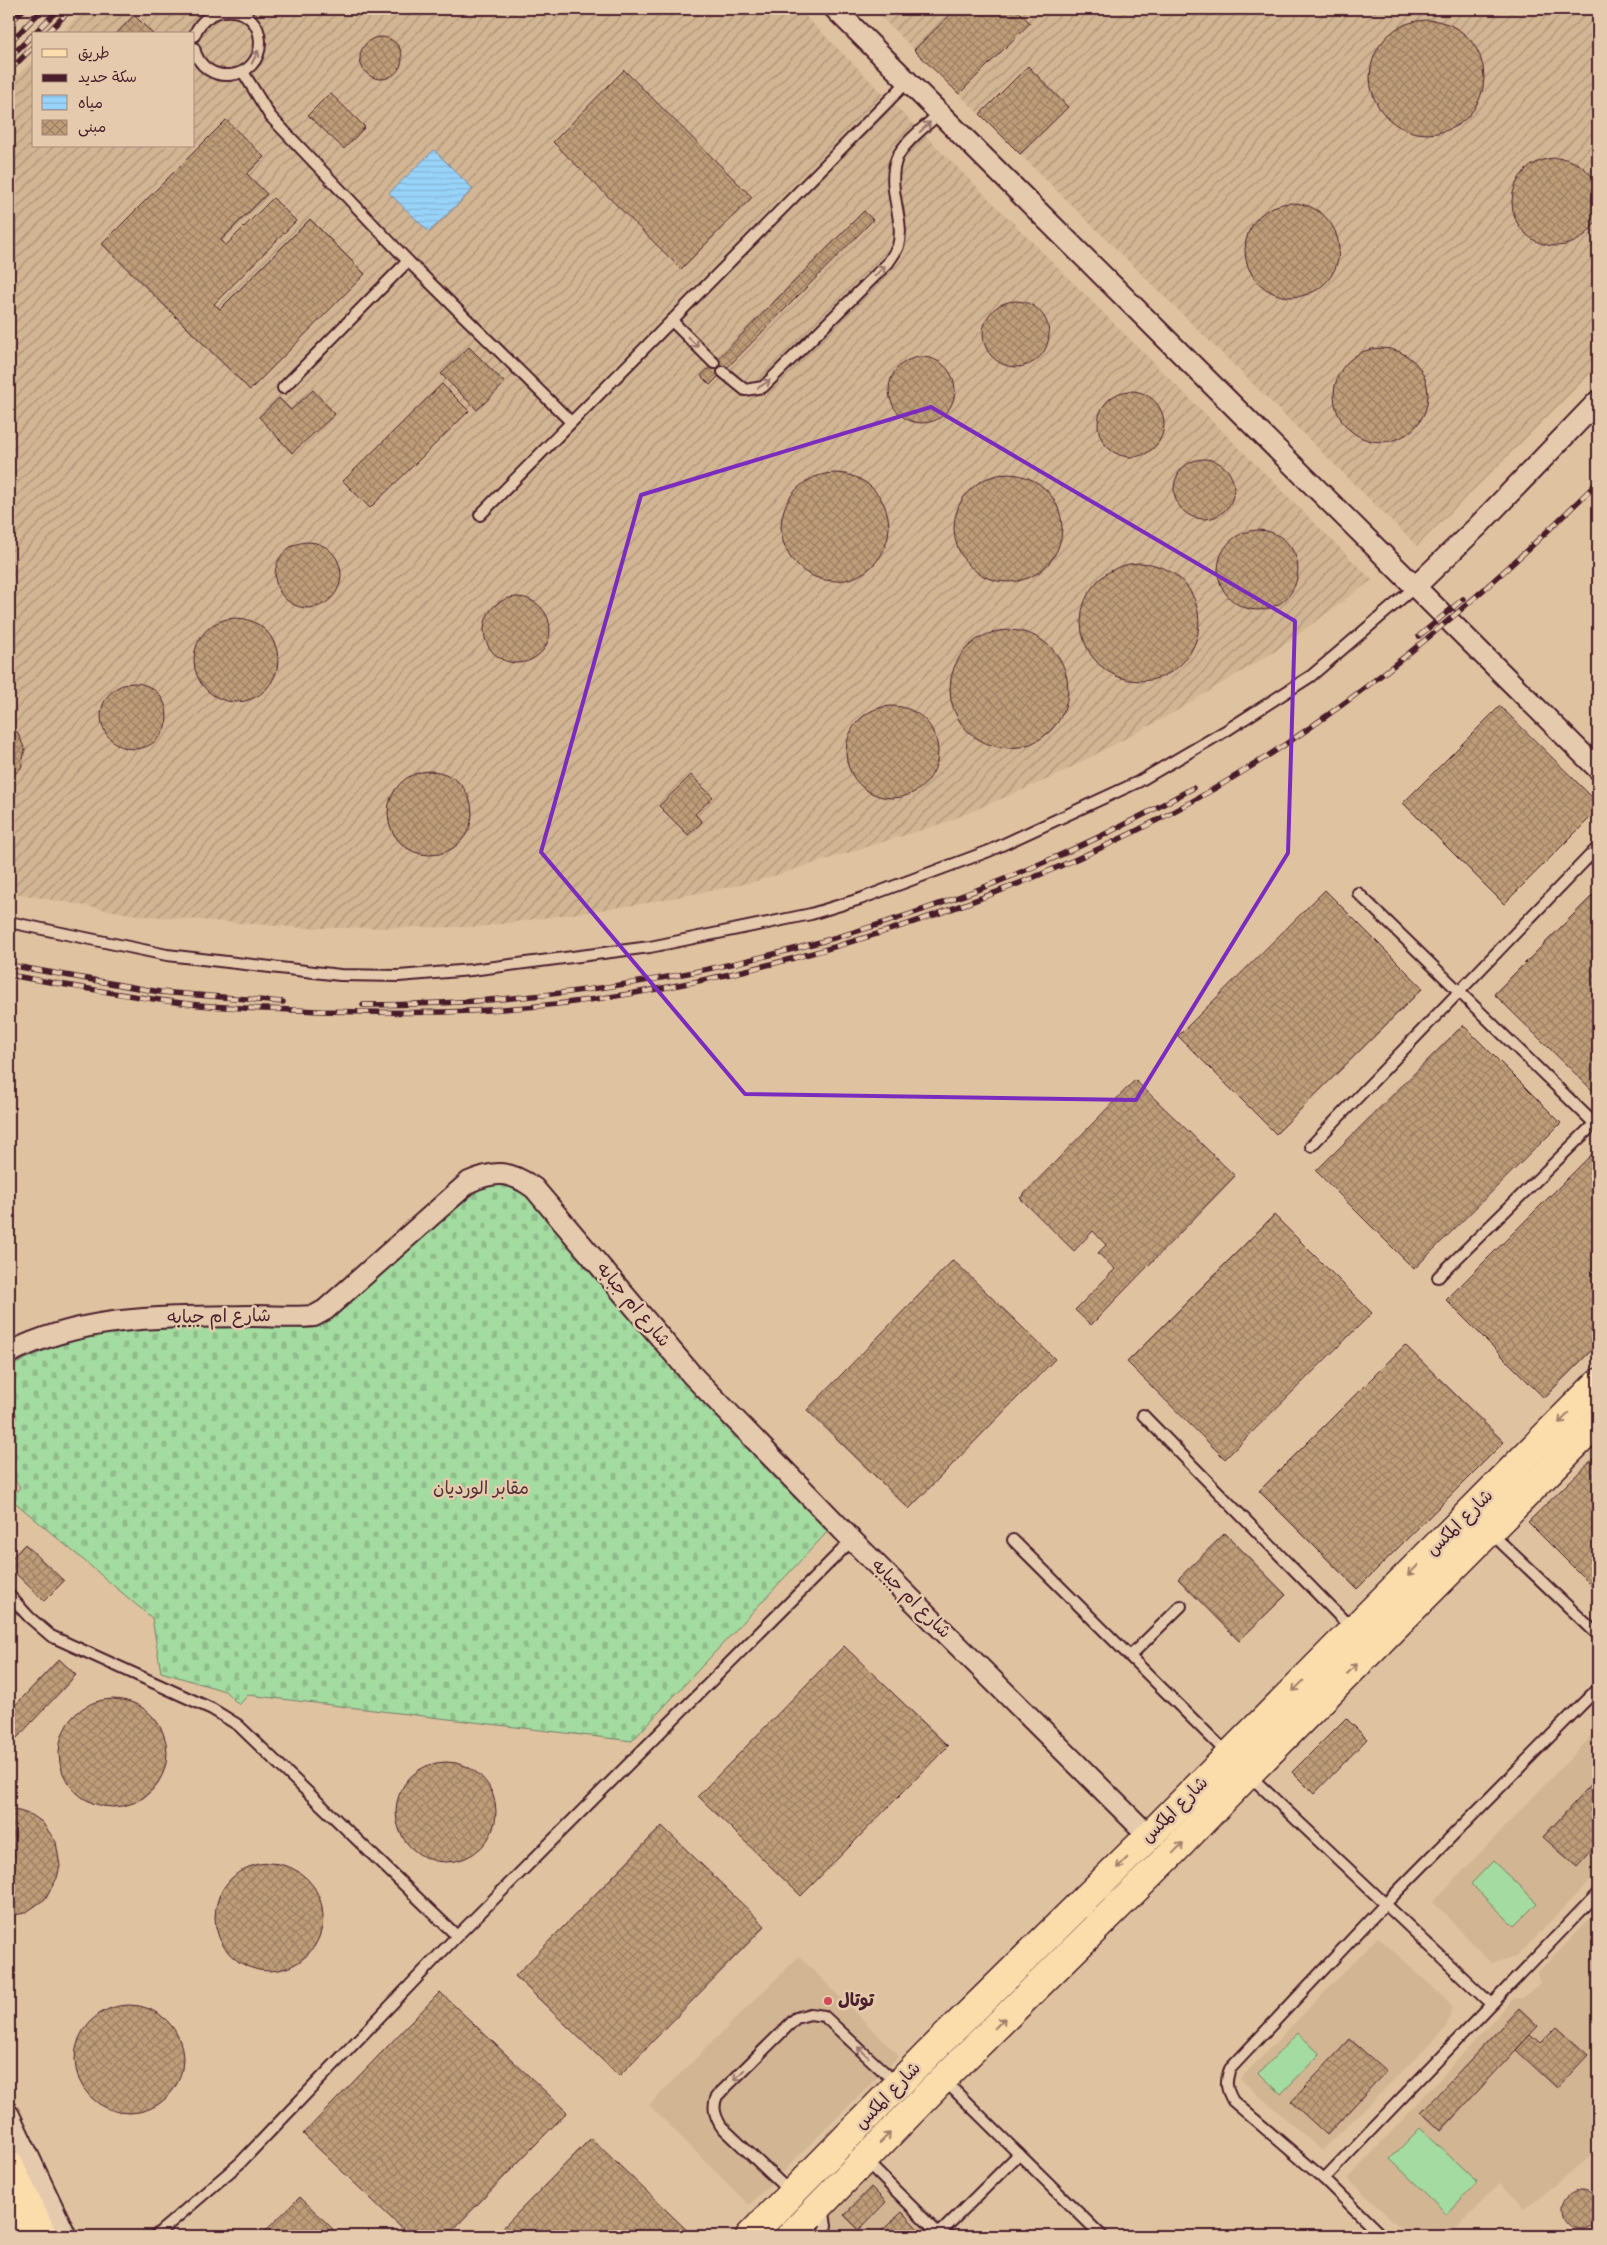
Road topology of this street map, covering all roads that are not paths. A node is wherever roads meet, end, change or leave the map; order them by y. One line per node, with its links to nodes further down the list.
1 (835, 9): 5 (street)
2 (195, 34): 4 (lane, one-way to 2)
3 (195, 50): 4 (lane)
4 (243, 72): 7 (lane)
5 (908, 82): 6 (street); 8 (lane)
6 (940, 113): 10 (lane, one-way to 6); 15 (street)
7 (408, 261): 11 (lane); 13 (lane)
8 (672, 321): 9 (lane, one-way to 9); 13 (lane)
9 (714, 363)
10 (723, 372)
11 (283, 388)
12 (1598, 401): 15 (street)
13 (571, 422): 14 (lane)
14 (480, 515)
15 (1415, 587): 16 (street); 19 (lane)
16 (1598, 769)
17 (1598, 847): 20 (lane)
18 (1358, 893): 20 (lane)
19 (9, 922)
20 (1459, 992): 21 (lane); 22 (lane)
21 (1597, 1123): 23 (lane)
22 (1311, 1146)
23 (1438, 1277)
24 (9, 1353): 29 (street, شارع ام جبابه)
25 (1598, 1383): 33 (main road, شارع المكس, one-way to 33)
26 (1143, 1415): 33 (lane)
27 (1598, 1422): 28 (main road, شارع المكس)
28 (1489, 1531): 34 (lane); 38 (main road, شارع المكس, one-way to 28)
29 (852, 1540): 39 (street, شارع ام جبابه); 42 (lane)
30 (1013, 1540): 35 (lane)
31 (9, 1595): 42 (lane)
32 (1181, 1606): 35 (lane)
33 (1353, 1630): 37 (main road, شارع المكس, one-way to 37)
34 (1598, 1635)
35 (1130, 1656): 37 (lane)
36 (1598, 1688): 41 (lane)
37 (1229, 1755): 39 (main road, شارع المكس)
38 (1248, 1774): 41 (lane); 44 (main road, شارع المكس, one-way to 38)
39 (1149, 1836): 45 (main road, شارع المكس, one-way to 45)
40 (1598, 1893): 43 (lane)
41 (1384, 1905): 43 (lane); 50 (lane)
42 (457, 1936): 57 (lane)
43 (1492, 2004): 50 (lane)
44 (943, 2079): 47 (lane); 48 (main road, شارع المكس, one-way to 44)
45 (898, 2085): 51 (main road, شارع المكس); 51 (lane, one-way to 51)
46 (9, 2115): 56 (street)
47 (1019, 2154): 61 (lane); 62 (lane)
48 (864, 2160): 52 (main road, شارع المكس); 61 (lane)
49 (9, 2165): 55 (main road)
50 (1324, 2179): 63 (lane)
51 (792, 2194): 58 (main road, شارع المكس)
52 (822, 2203): 59 (main road, شارع المكس); 60 (lane)
53 (9, 2222): 54 (main road)
54 (16, 2236)
55 (43, 2236)
56 (66, 2236)
57 (155, 2236)
58 (750, 2236)
59 (790, 2236)
60 (824, 2236)
61 (939, 2236)
62 (1102, 2236)
63 (1382, 2236)

